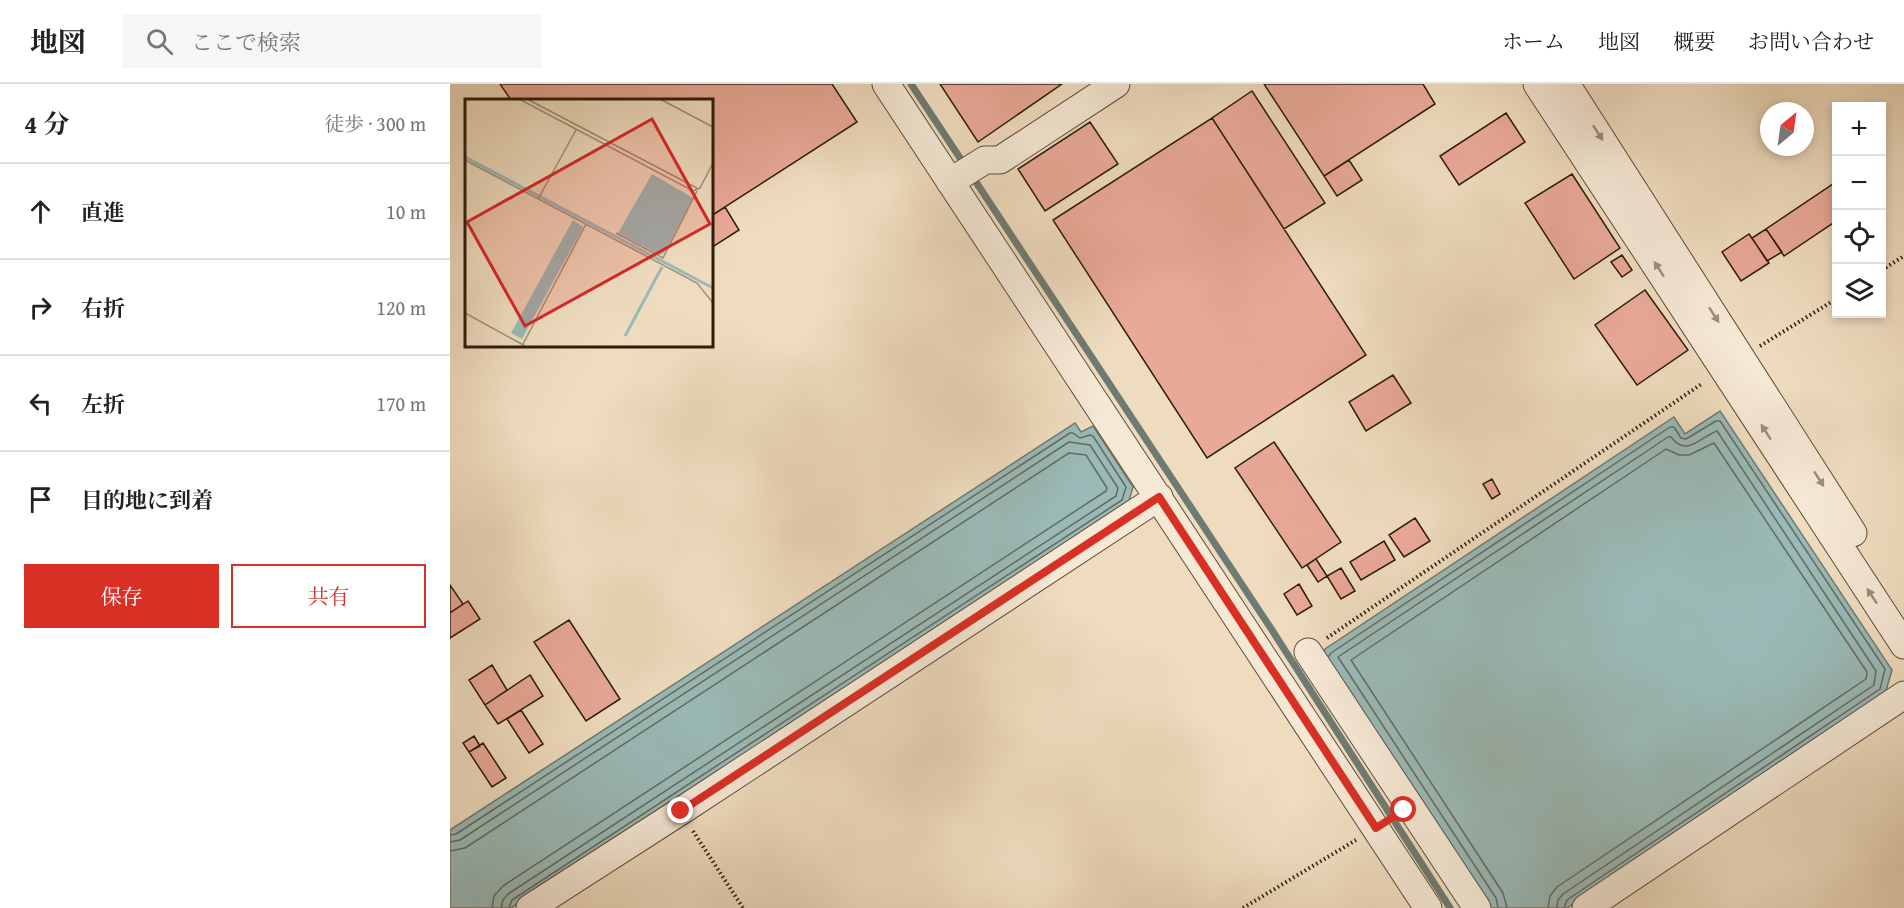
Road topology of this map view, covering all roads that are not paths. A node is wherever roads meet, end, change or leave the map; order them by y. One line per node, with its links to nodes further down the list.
1 (886, 84): 5 (street)
2 (1116, 84): 5 (street)
3 (1537, 84): 8 (street, one-way to 3)
4 (1566, 84): 7 (street, one-way to 7)
5 (972, 171): 6 (street)
6 (1159, 497): 11 (street); 12 (street)
7 (1904, 612)
8 (1904, 645)
9 (1308, 652): 11 (street)
10 (1904, 695): 15 (street)
11 (1394, 817): 13 (street); 14 (street)
12 (530, 908)
13 (1428, 908)
14 (1477, 908)
15 (1586, 908)

